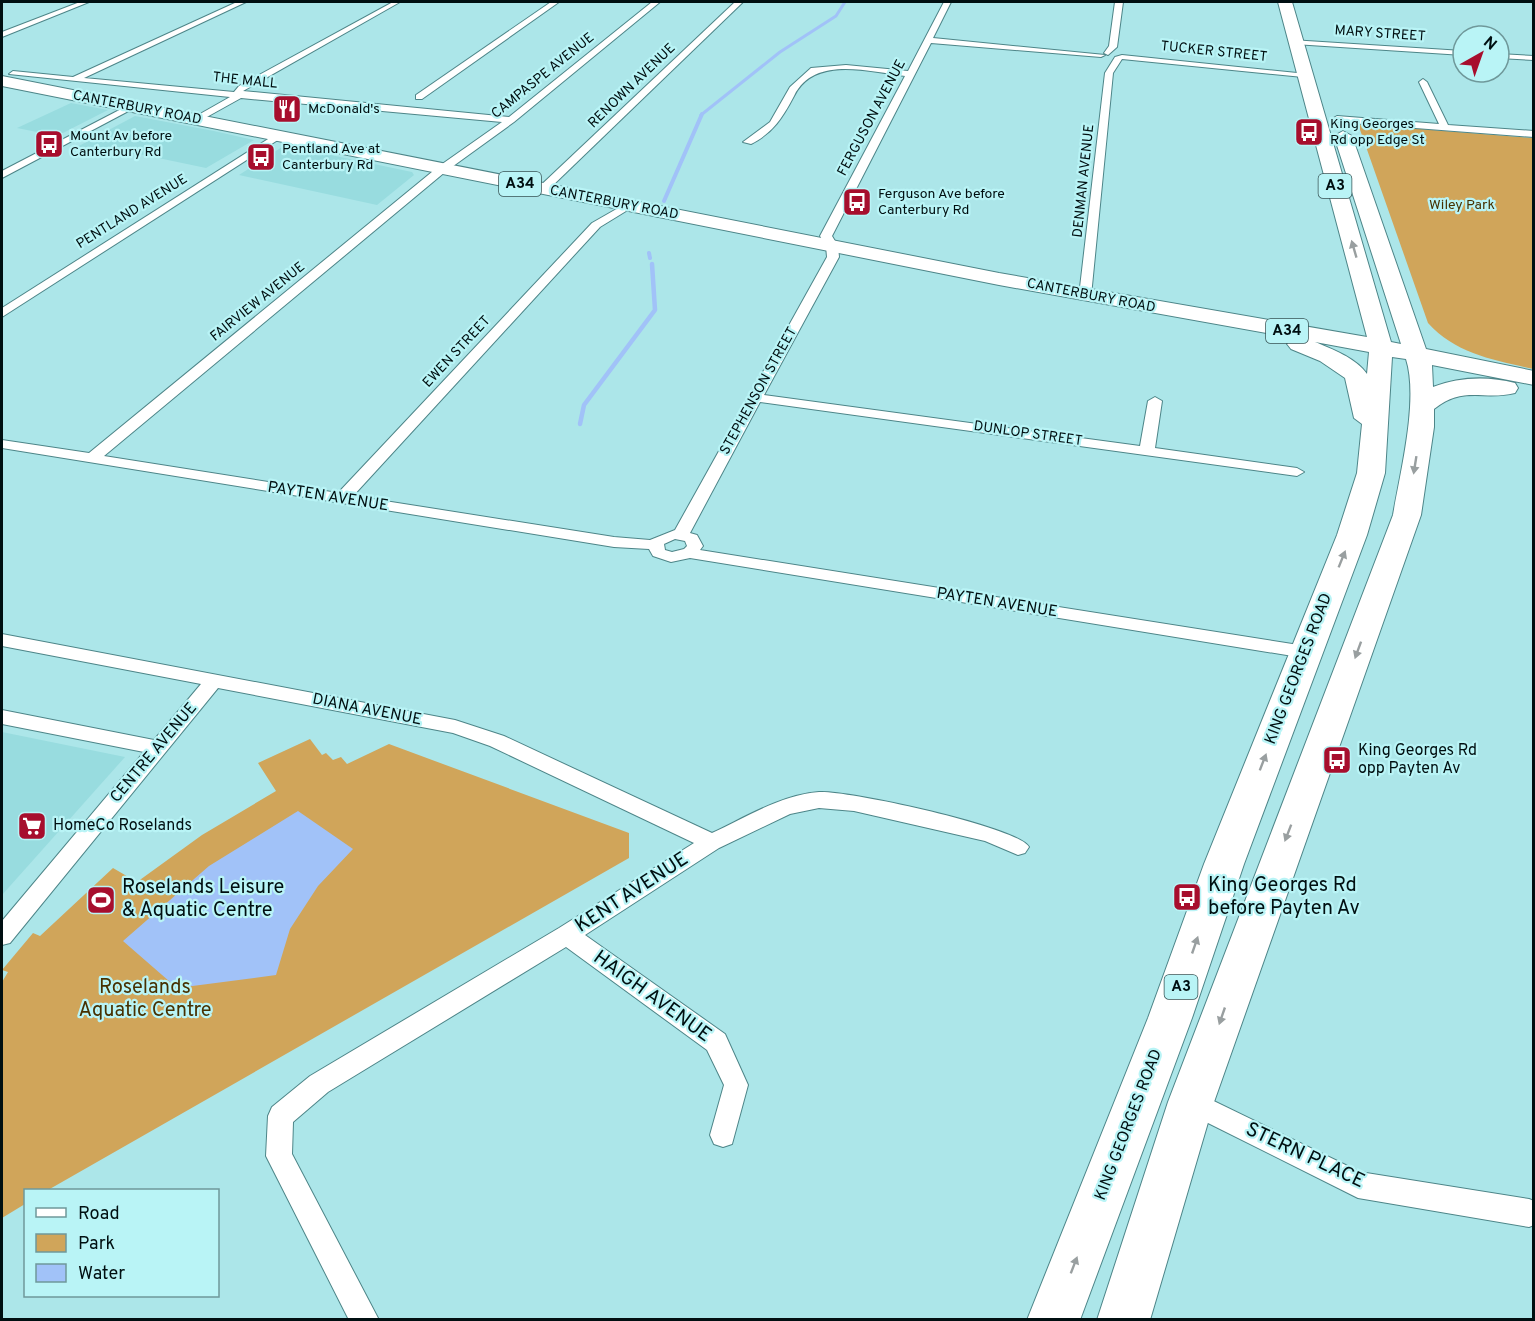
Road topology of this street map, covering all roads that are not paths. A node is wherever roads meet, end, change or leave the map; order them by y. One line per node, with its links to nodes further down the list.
1 (86, 2): 10 (street)
2 (242, 2): 22 (street)
3 (397, 2): 24 (street)
4 (555, 2): 25 (street)
5 (656, 2): 29 (street, CAMPASPE AVENUE)
6 (740, 2): 36 (street, RENOWN AVENUE)
7 (948, 2): 12 (street, FERGUSON AVENUE)
8 (1119, 2): 15 (street, DENMAN AVENUE)
9 (1284, 2): 13 (highway, KING GEORGES ROAD / A3)
10 (2, 35)
11 (1313, 38): 13 (street, MARY STREET); 14 (street, MARY STREET); 18 (highway)
12 (929, 40): 15 (street, TUCKER STREET); 19 (street, FERGUSON AVENUE)
13 (1294, 42): 20 (highway, KING GEORGES ROAD / A3)
14 (1451, 52)
15 (1112, 56): 20 (street, TUCKER STREET); 40 (street, DENMAN AVENUE)
16 (1511, 57): 17 (street)
17 (1533, 58)
18 (1320, 61)
19 (911, 74): 33 (street); 39 (street, FERGUSON AVENUE)
20 (1303, 74): 41 (highway, KING GEORGES ROAD / A3, one-way to 20)
21 (7, 77): 22 (street, THE MALL); 26 (highway, CANTERBURY ROAD / A34)
22 (75, 79): 24 (street, THE MALL)
23 (1423, 82): 30 (street)
24 (242, 94): 28 (street); 29 (street, THE MALL)
25 (418, 97)
26 (132, 107): 28 (highway, CANTERBURY ROAD / A34); 35 (street)
27 (1334, 109): 30 (street); 42 (highway, A3)
28 (196, 120): 32 (highway, CANTERBURY ROAD / A34)
29 (511, 120): 34 (street, CAMPASPE AVENUE)
30 (1445, 127): 31 (street)
31 (1533, 134)
32 (279, 136): 34 (highway, CANTERBURY ROAD / A34); 43 (street, PENTLAND AVENUE)
33 (748, 142)
34 (444, 169): 36 (highway, CANTERBURY ROAD / A34); 56 (street, FAIRVIEW AVENUE)
35 (2, 175)
36 (543, 189): 37 (highway, CANTERBURY ROAD / A34)
37 (618, 204): 38 (street, EWEN STREET); 38 (street, EWEN STREET); 39 (highway, CANTERBURY ROAD / A34)
38 (596, 225): 58 (street, EWEN STREET)
39 (832, 246): 40 (highway, CANTERBURY ROAD / A34); 50 (street, STEPHENSON STREET)
40 (1085, 296): 44 (highway, CANTERBURY ROAD / A34)
41 (1370, 305): 44 (highway); 46 (highway, KING GEORGES ROAD / A3)
42 (1402, 309): 47 (highway, A3); 48 (highway)
43 (2, 313)
44 (1192, 315): 45 (highway, CANTERBURY ROAD / A34); 46 (highway, CANTERBURY ROAD / A34)
45 (1295, 342): 46 (highway, CANTERBURY ROAD / A34); 53 (highway)
46 (1381, 353): 47 (highway, CANTERBURY ROAD / A34); 53 (highway, KING GEORGES ROAD / A3)
47 (1418, 359): 48 (highway, CANTERBURY ROAD / A34); 49 (highway, CANTERBURY ROAD / A34); 52 (highway, A3)
48 (1501, 371): 49 (highway, CANTERBURY ROAD / A34)
49 (1532, 384): 52 (highway)
50 (758, 398): 55 (street, DUNLOP STREET); 59 (street, STEPHENSON STREET)
51 (1155, 401): 55 (street)
52 (1421, 406): 71 (highway, A3, one-way to 71)
53 (1375, 440): 63 (highway, KING GEORGES ROAD / A3, one-way to 53)
54 (2, 444): 56 (street, PAYTEN AVENUE)
55 (1147, 450): 57 (street, DUNLOP STREET)
56 (92, 458): 58 (street, PAYTEN AVENUE)
57 (1297, 472)
58 (340, 499): 60 (street, PAYTEN AVENUE)
59 (681, 534): 60 (street); 61 (street)
60 (655, 545): 61 (street, PAYTEN AVENUE)
61 (690, 553): 63 (street, PAYTEN AVENUE)
62 (2, 640): 64 (street, DIANA AVENUE)
63 (1305, 652): 75 (highway, KING GEORGES ROAD / A3, one-way to 63)
64 (214, 681): 66 (street, CENTRE AVENUE); 67 (street, DIANA AVENUE)
65 (2, 717): 66 (street)
66 (156, 748): 70 (street, CENTRE AVENUE)
67 (712, 842): 68 (street, KENT AVENUE); 69 (street, KENT AVENUE)
68 (1018, 847)
69 (567, 935): 72 (street, HAIGH AVENUE); 74 (street, KENT AVENUE)
70 (2, 936)
71 (1191, 1102): 73 (street, STERN PLACE); 76 (highway, A3)
72 (723, 1135)
73 (1529, 1214)
74 (365, 1320)
75 (1053, 1320)
76 (1123, 1320)

